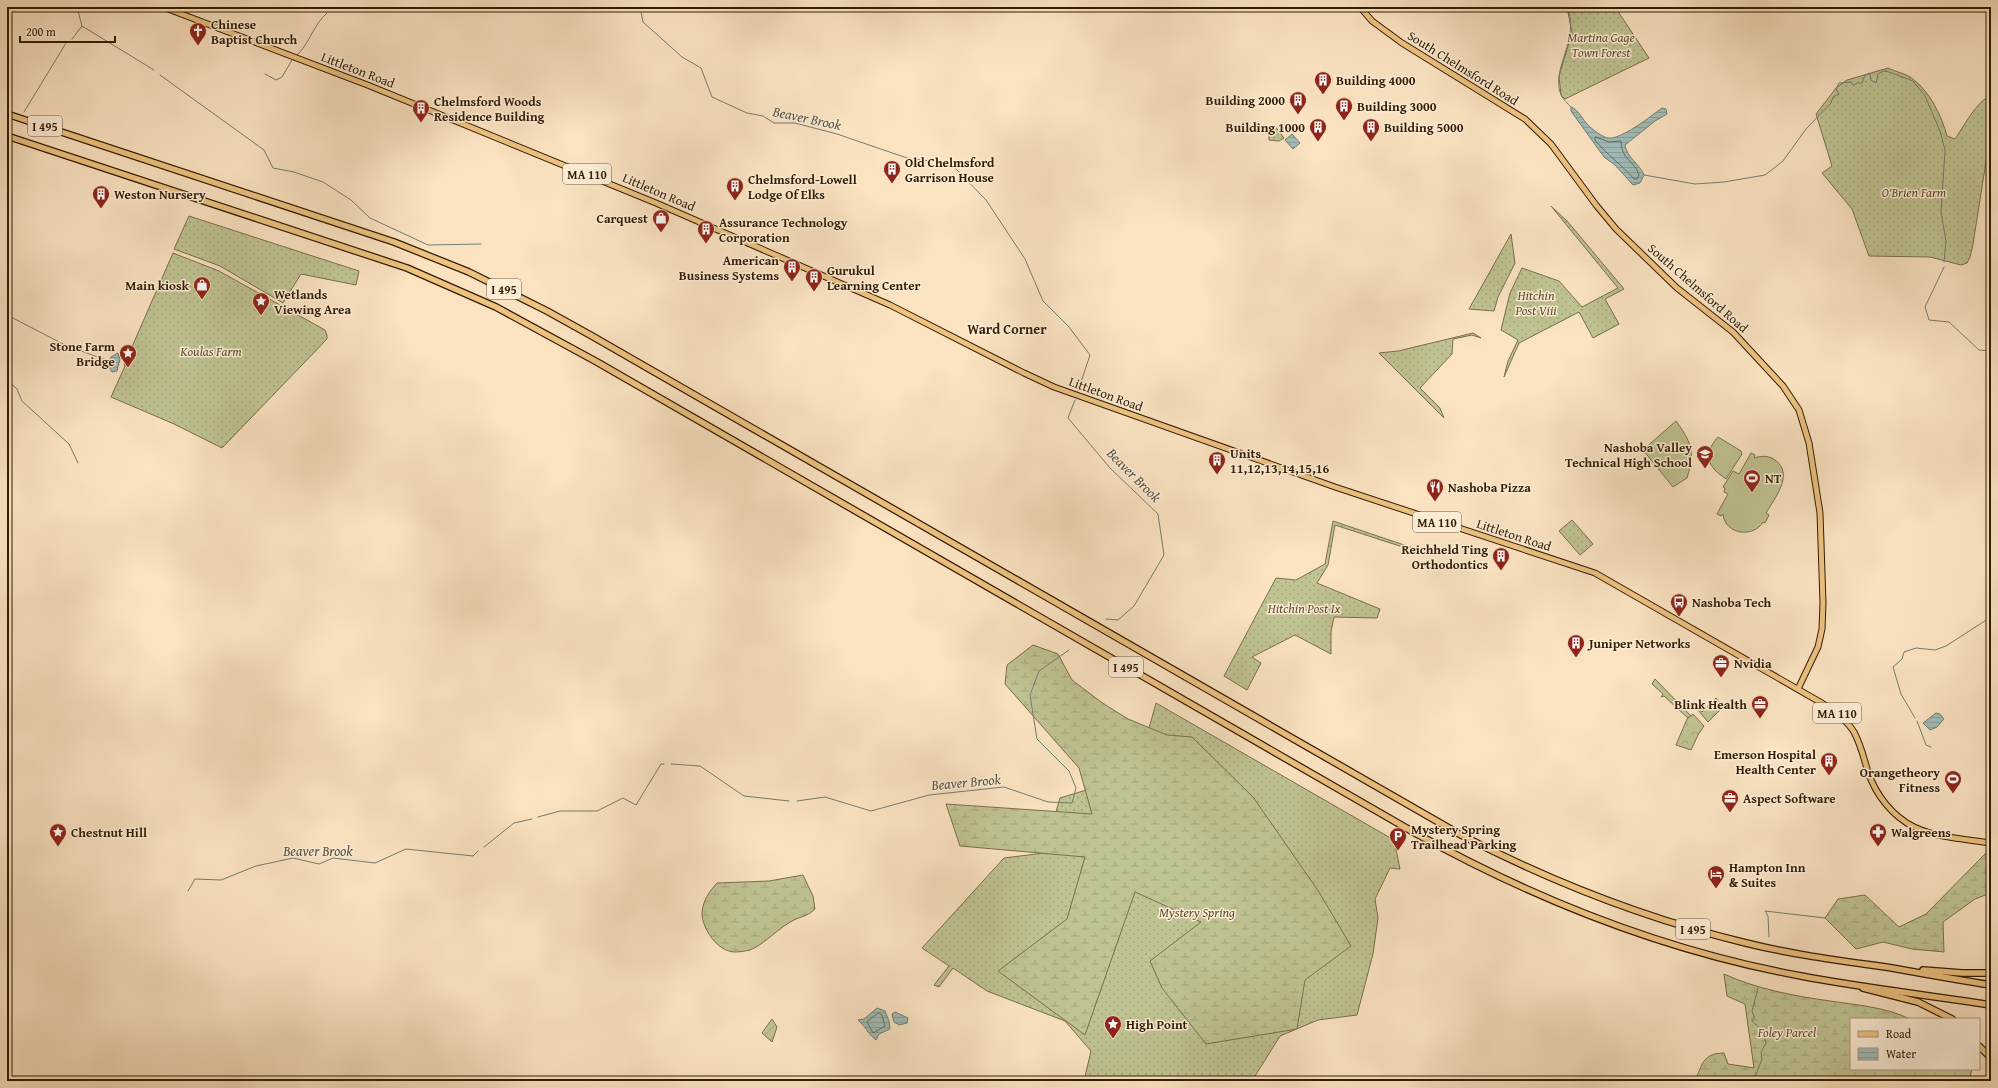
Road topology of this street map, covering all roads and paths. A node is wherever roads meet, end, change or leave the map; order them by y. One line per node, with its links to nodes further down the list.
1 (163, 7): 5 (main road, Littleton Road / MA 110)
2 (1360, 7): 5 (main road, South Chelmsford Road)
3 (7, 114): 7 (highway, I 495)
4 (7, 136): 9 (highway, I 495)
5 (1798, 689): 6 (main road, Littleton Road / MA 110)
6 (1991, 843)
7 (1903, 970): 8 (highway); 10 (highway, I 495)
8 (1991, 973)
9 (1834, 981): 11 (highway, I 495); 12 (highway)
10 (1991, 985)
11 (1991, 1005)
12 (1950, 1018)
13 (1980, 1047): 14 (highway)
14 (1991, 1058)

